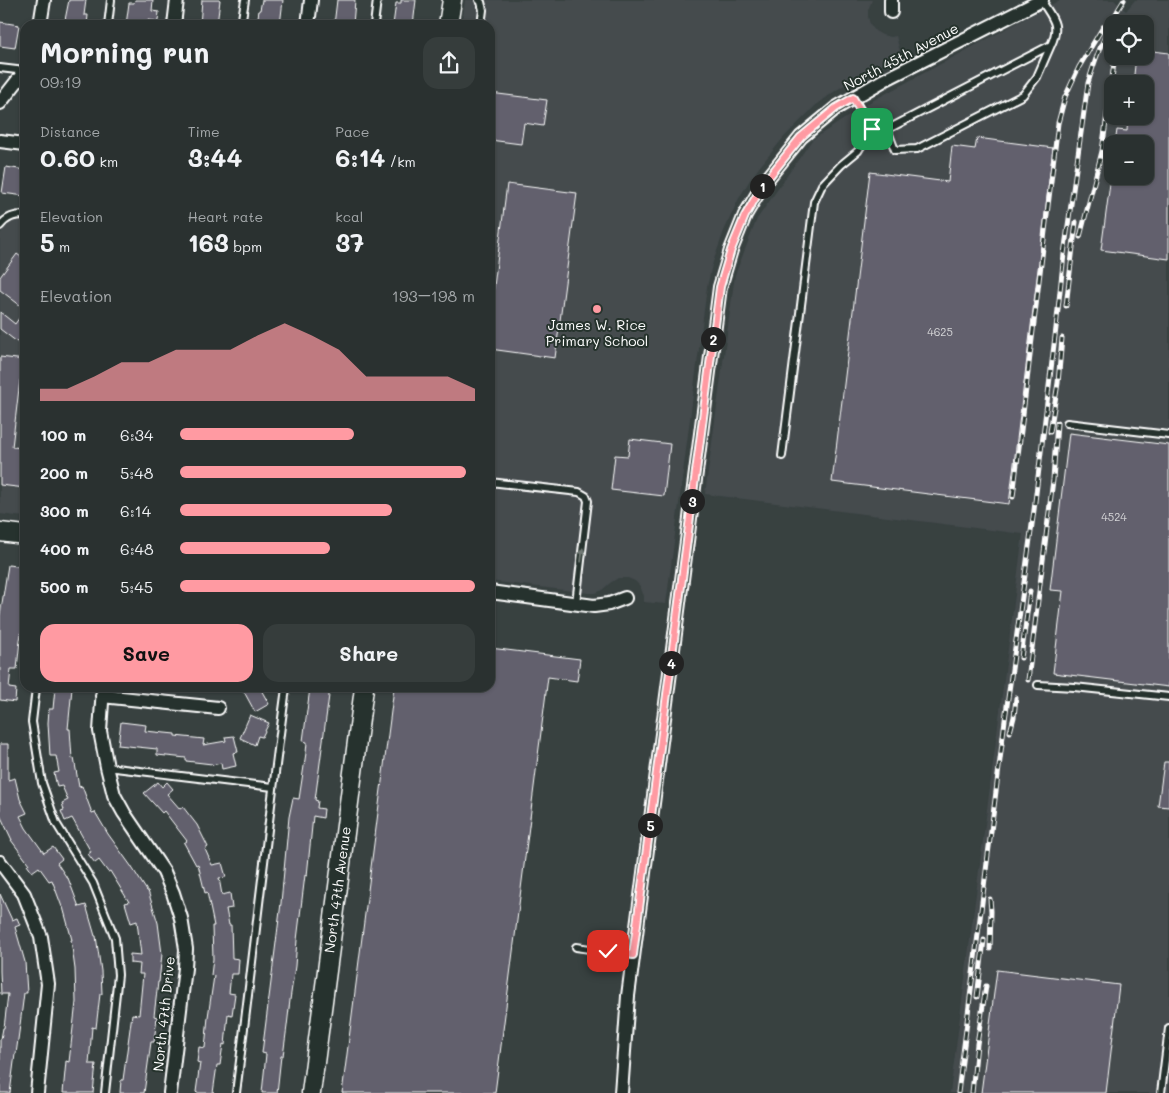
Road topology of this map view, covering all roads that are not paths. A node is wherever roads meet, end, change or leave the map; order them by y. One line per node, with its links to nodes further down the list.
1 (41, 0): 10 (street)
2 (111, 0): 11 (lane)
3 (177, 0): 12 (street)
4 (245, 0): 13 (lane)
5 (311, 0): 14 (street)
6 (377, 0): 15 (lane)
7 (452, 0): 16 (street)
8 (479, 0): 17 (lane)
9 (1042, 0): 18 (lane); 22 (street, North 45th Avenue)
10 (40, 20)
11 (109, 20)
12 (175, 20)
13 (243, 20)
14 (309, 20)
15 (375, 20)
16 (449, 20)
17 (482, 20)
18 (1050, 45): 25 (lane); 25 (lane)
19 (0, 68): 20 (lane)
20 (20, 70)
21 (20, 77): 23 (street)
22 (853, 98): 24 (lane); 50 (street, North 45th Avenue)
23 (0, 103)
24 (872, 129): 25 (lane); 32 (lane)
25 (887, 129)
26 (0, 141): 27 (street)
27 (20, 143)
28 (20, 215): 29 (lane)
29 (0, 226)
30 (1067, 423): 31 (lane)
31 (1169, 435)
32 (782, 456)
33 (495, 483): 38 (lane, one-way to 33)
34 (0, 532): 35 (street)
35 (20, 534)
36 (495, 593): 38 (street)
37 (625, 598): 38 (street)
38 (576, 603)
39 (1038, 685): 44 (lane)
40 (36, 692): 53 (lane)
41 (102, 692): 45 (street); 46 (street, North 47th Drive)
42 (285, 692): 47 (lane)
43 (363, 692): 56 (street, North 47th Avenue)
44 (1169, 698)
45 (218, 708)
46 (106, 767): 47 (lane); 54 (street, North 47th Drive)
47 (273, 787): 55 (lane)
48 (0, 862): 52 (street)
49 (576, 947): 50 (lane)
50 (633, 955): 57 (street, North 45th Avenue)
51 (1169, 1028): 58 (lane)
52 (37, 1093)
53 (105, 1093)
54 (170, 1093)
55 (236, 1093)
56 (311, 1093)
57 (621, 1093)
58 (1161, 1093)

